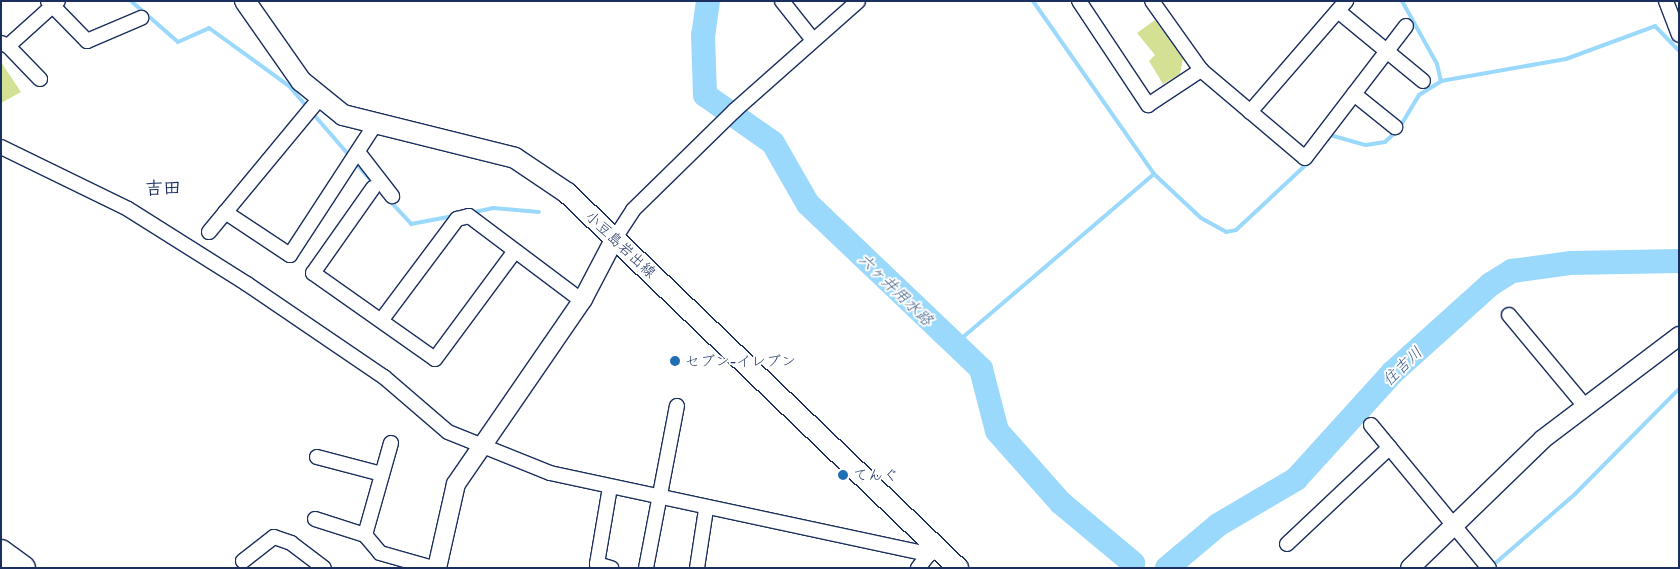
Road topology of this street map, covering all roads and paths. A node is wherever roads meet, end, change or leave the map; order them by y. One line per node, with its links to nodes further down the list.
1 (245, 1): 19 (main road, 小豆島岩出線)
2 (782, 1): 12 (street)
3 (858, 1): 12 (street)
4 (1079, 1): 15 (street)
5 (1152, 1): 15 (street)
6 (1666, 1): 11 (street)
7 (53, 3): 9 (street); 13 (street)
8 (1342, 6): 14 (street); 20 (street)
9 (140, 18)
10 (1406, 26): 14 (street)
11 (1679, 35)
12 (813, 40): 29 (street)
13 (5, 45): 16 (street)
14 (1387, 51): 17 (street); 18 (street)
15 (1201, 70): 20 (street)
16 (40, 79)
17 (1423, 81)
18 (1354, 94): 20 (street); 22 (street)
19 (316, 102): 21 (main road, 小豆島岩出線); 27 (street)
20 (1250, 112)
21 (374, 126): 24 (street); 29 (main road, 小豆島岩出線)
22 (1395, 127)
23 (1, 147): 39 (street)
24 (354, 157): 26 (street); 27 (street)
25 (373, 188): 33 (street)
26 (392, 196)
27 (226, 212): 28 (street)
28 (209, 232)
29 (615, 238): 31 (street); 51 (main road, 小豆島岩出線)
30 (515, 250): 31 (street); 33 (street); 33 (street)
31 (581, 300): 39 (street)
32 (1509, 315): 35 (street)
33 (384, 318)
34 (1679, 336): 35 (street)
35 (1584, 404): 47 (street)
36 (677, 406): 44 (street)
37 (1372, 424): 40 (street)
38 (391, 444): 42 (street)
39 (480, 446): 43 (street); 55 (street)
40 (1390, 447): 47 (street); 49 (street)
41 (317, 457): 42 (street)
42 (382, 474): 48 (street)
43 (610, 487): 44 (street); 56 (street)
44 (657, 498): 45 (street); 57 (street)
45 (706, 509): 51 (street); 58 (street)
46 (315, 519): 48 (street)
47 (1454, 525): 61 (street); 62 (street)
48 (365, 535): 55 (street)
49 (1287, 544)
50 (1, 552): 53 (highway)
51 (934, 553): 59 (street); 60 (main road, 小豆島岩出線)
52 (243, 561): 54 (street)
53 (23, 568)
54 (324, 568)
55 (435, 568)
56 (611, 568)
57 (646, 568)
58 (697, 568)
59 (918, 568)
60 (958, 568)
61 (1410, 568)
62 (1489, 568)

